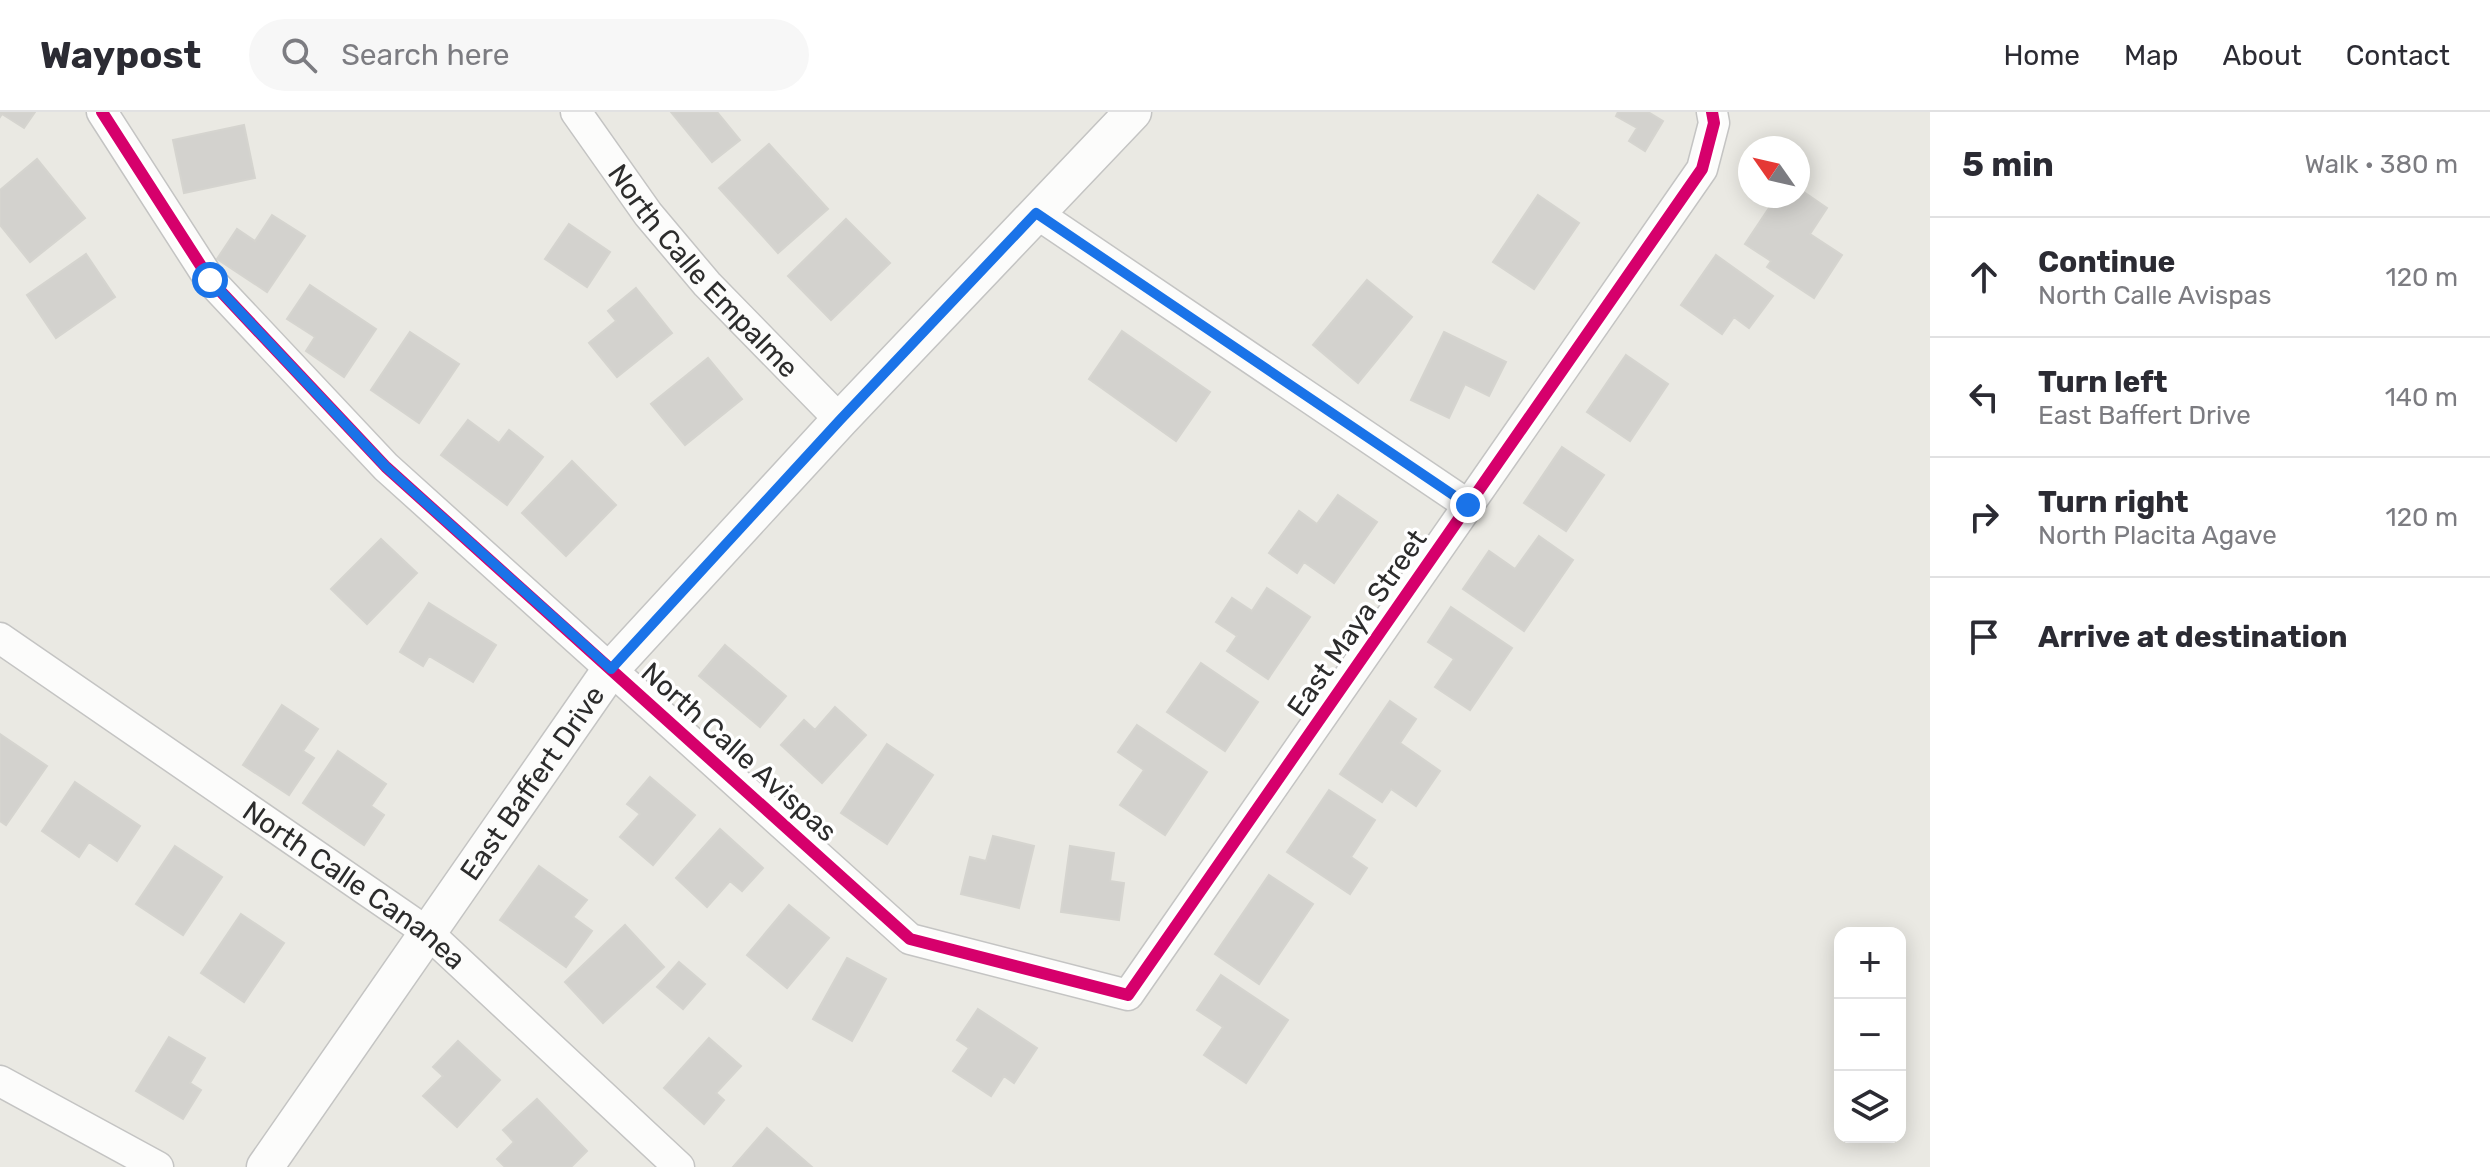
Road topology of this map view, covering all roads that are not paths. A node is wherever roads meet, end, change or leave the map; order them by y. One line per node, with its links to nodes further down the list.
1 (102, 112): 9 (street, North Calle Avispas)
2 (576, 112): 6 (street, North Calle Empalme)
3 (1133, 112): 5 (street, East Baffert Drive)
4 (1712, 112): 7 (street, East Maya Street)
5 (1036, 213): 6 (street, East Baffert Drive); 7 (street)
6 (840, 420): 9 (street, East Baffert Drive)
7 (1468, 505): 11 (street, East Maya Street)
8 (0, 638): 10 (street, North Calle Cananea)
9 (611, 669): 10 (street, East Baffert Drive); 11 (street, North Calle Avispas)
10 (427, 932): 14 (street, East Baffert Drive); 15 (street, North Calle Cananea)
11 (1128, 995)
12 (0, 1081): 13 (street)
13 (158, 1167)
14 (265, 1167)
15 (679, 1167)

